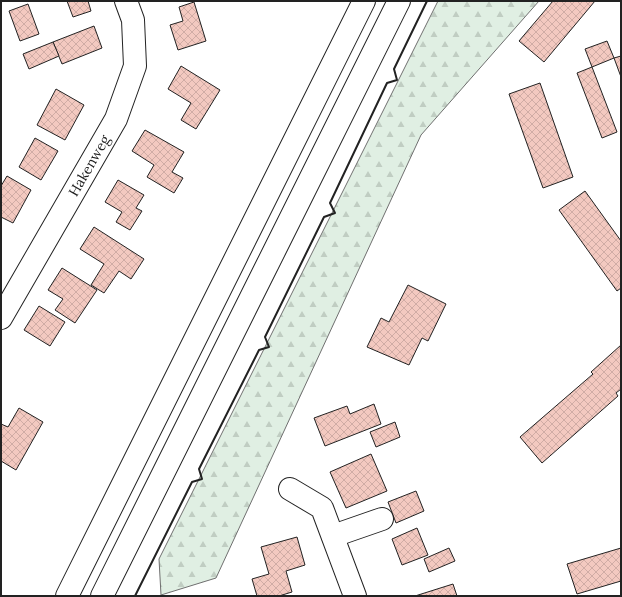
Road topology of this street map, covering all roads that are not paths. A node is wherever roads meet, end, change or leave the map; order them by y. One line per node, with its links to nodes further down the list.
1 (126, 1): 4 (main road, Hakenweg)
2 (364, 1): 8 (main road)
3 (399, 1): 9 (main road)
4 (1, 317)
5 (290, 489): 7 (main road)
6 (382, 519): 7 (main road)
7 (333, 536): 10 (main road)
8 (67, 596)
9 (102, 596)
10 (356, 596)

